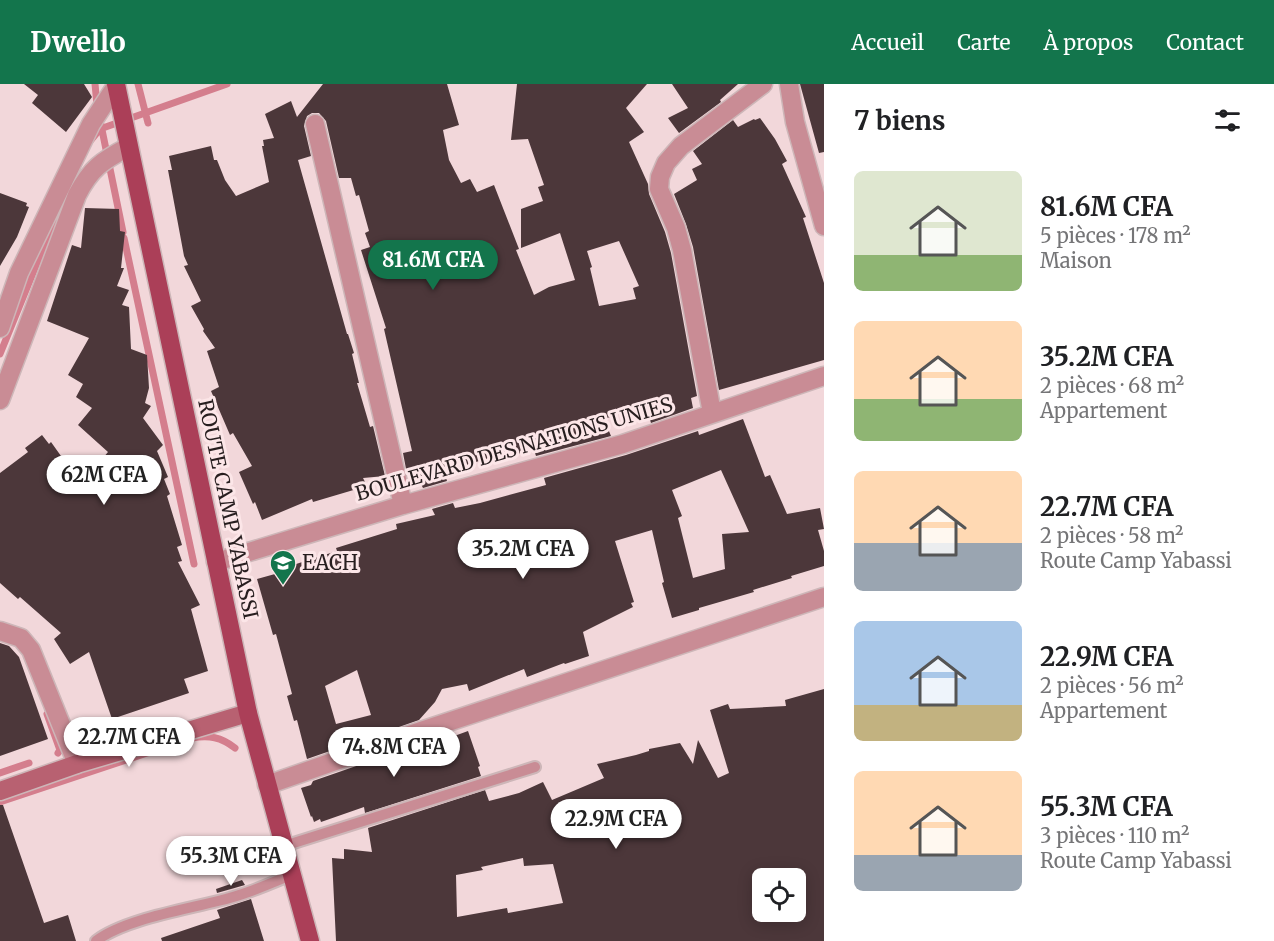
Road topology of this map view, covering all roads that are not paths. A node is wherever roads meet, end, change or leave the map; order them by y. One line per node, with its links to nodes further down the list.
1 (763, 84): 10 (street)
2 (789, 84): 6 (street)
3 (117, 91): 5 (main road, ROUTE CAMP YABASSI); 7 (street)
4 (315, 124): 11 (street)
5 (127, 142): 9 (street); 12 (main road, ROUTE CAMP YABASSI)
6 (824, 226)
7 (0, 328)
8 (824, 376): 10 (street, BOULEVARD DES NATIONS UNIES)
9 (0, 400)
10 (712, 413): 11 (street, BOULEVARD DES NATIONS UNIES)
11 (403, 505): 12 (street, BOULEVARD DES NATIONS UNIES)
12 (216, 562): 15 (main road, ROUTE CAMP YABASSI)
13 (824, 597): 18 (street)
14 (0, 631): 16 (street)
15 (248, 713): 16 (street); 18 (main road, ROUTE CAMP YABASSI)
16 (76, 765): 19 (street)
17 (536, 767): 20 (lane)
18 (267, 785): 20 (main road, ROUTE CAMP YABASSI)
19 (0, 791)
20 (284, 846): 21 (main road, ROUTE CAMP YABASSI)
21 (291, 874): 22 (lane); 23 (main road, ROUTE CAMP YABASSI)
22 (96, 941)
23 (310, 941)

